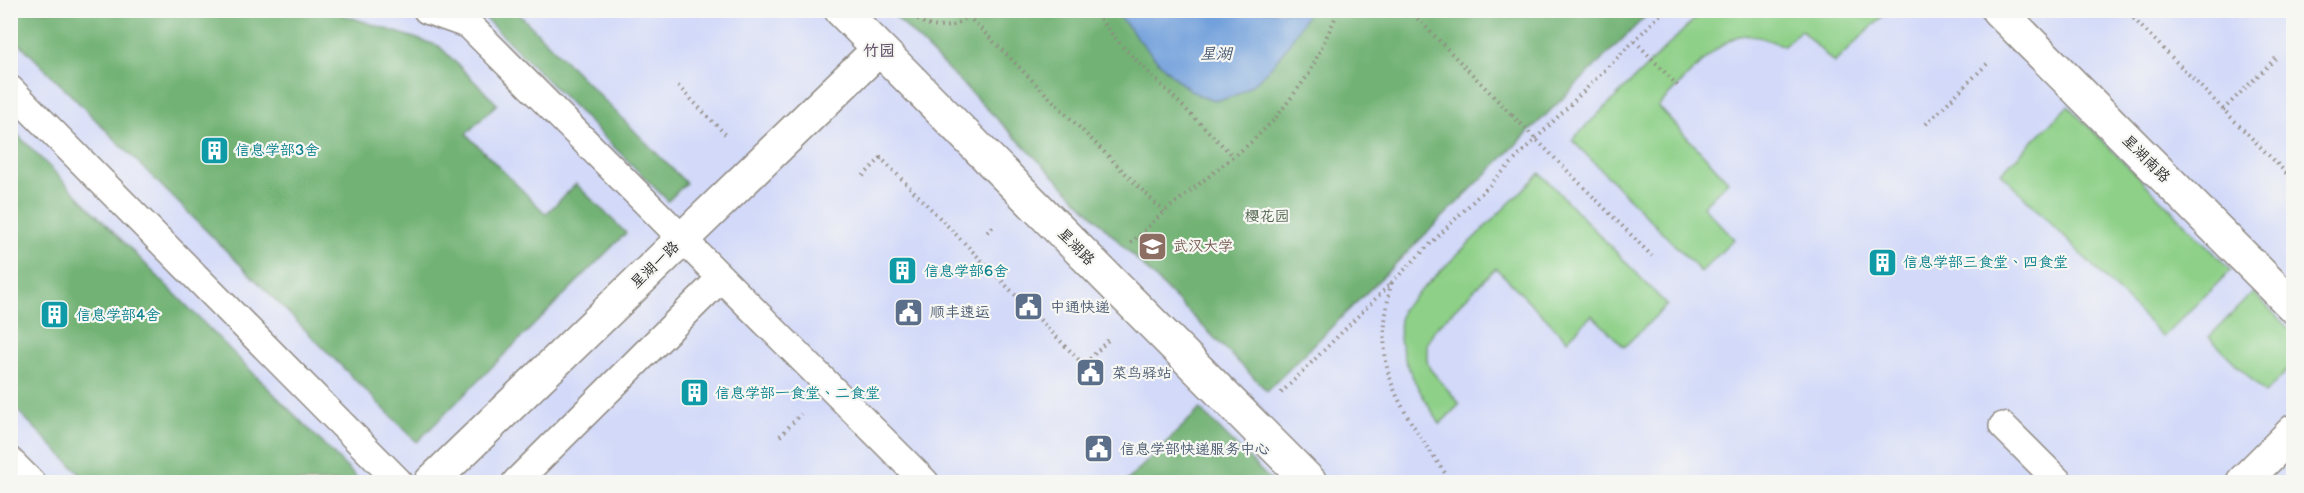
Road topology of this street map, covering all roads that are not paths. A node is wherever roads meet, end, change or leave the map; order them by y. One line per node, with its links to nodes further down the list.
1 (427, 10): 6 (lane)
2 (841, 10): 4 (street, 星湖路)
3 (2006, 17): 8 (street, 星湖南路)
4 (879, 49): 6 (street, 星湖一路); 17 (street, 星湖路)
5 (10, 89): 13 (lane)
6 (682, 239): 7 (lane); 14 (street, 星湖一路)
7 (721, 278): 15 (lane); 16 (lane)
8 (2294, 307)
9 (2002, 426): 18 (lane)
10 (2294, 431): 19 (street)
11 (10, 461): 12 (lane)
12 (31, 483)
13 (399, 483)
14 (432, 483)
15 (516, 483)
16 (926, 483)
17 (1310, 483)
18 (2058, 483)
19 (2243, 483)

